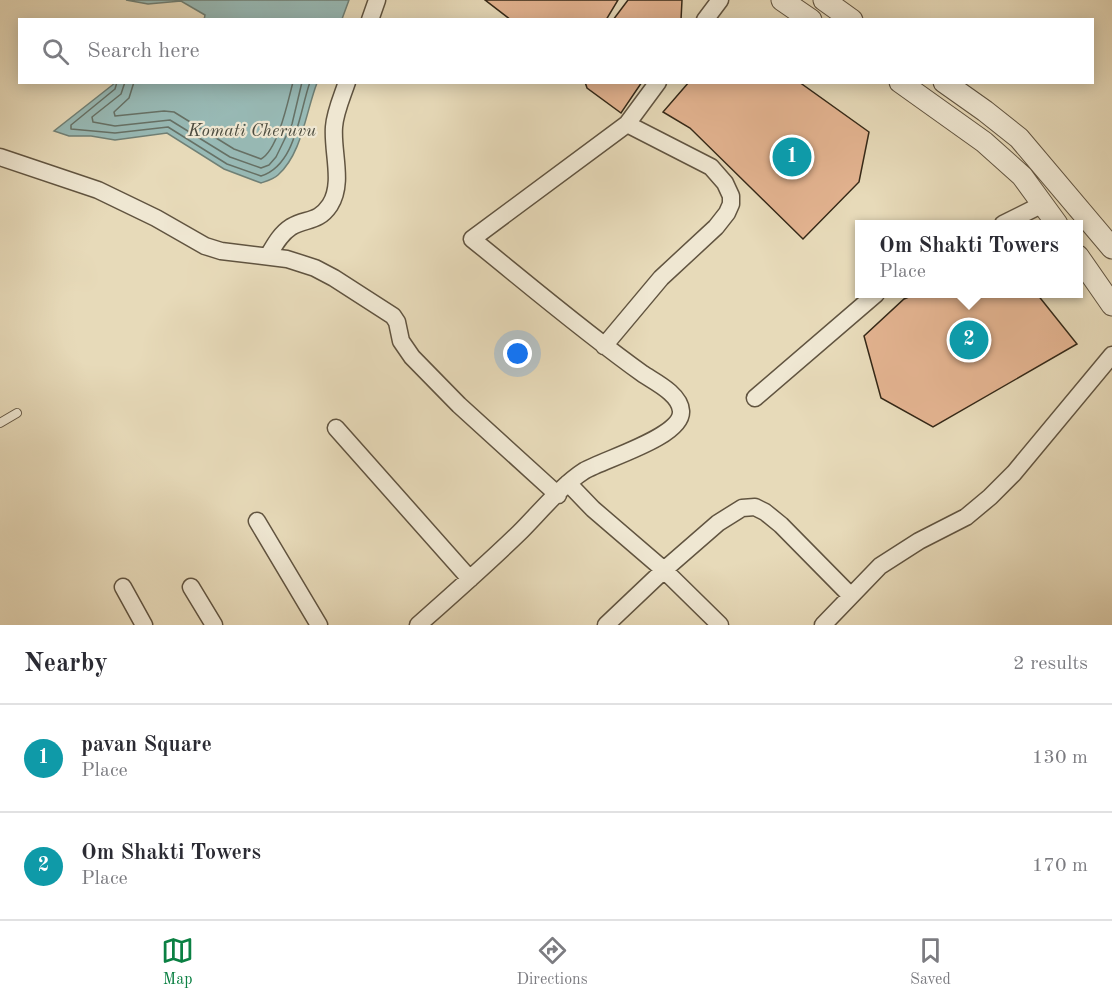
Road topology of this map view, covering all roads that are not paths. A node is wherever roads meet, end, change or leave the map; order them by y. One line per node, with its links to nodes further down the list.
1 (377, 0): 5 (street)
2 (720, 0): 6 (street)
3 (782, 0): 7 (street)
4 (824, 0): 8 (street)
5 (371, 18)
6 (706, 18)
7 (808, 18)
8 (849, 18)
9 (346, 84): 19 (street)
10 (657, 84): 13 (street)
11 (903, 84): 15 (street)
12 (947, 84): 18 (street)
13 (627, 124): 23 (street); 23 (street)
14 (0, 157): 19 (street)
15 (1043, 204): 16 (street); 17 (street)
16 (1013, 220)
17 (1054, 220)
18 (1112, 248)
19 (268, 256): 29 (street)
20 (1083, 263): 22 (street)
21 (871, 298): 25 (street)
22 (1112, 305)
23 (604, 346): 29 (street)
24 (1112, 355): 35 (street)
25 (756, 398)
26 (16, 413): 27 (lane)
27 (0, 423)
28 (336, 428): 32 (street)
29 (563, 489): 31 (street); 32 (street)
30 (257, 521): 38 (street)
31 (664, 570): 35 (street); 40 (street); 41 (street)
32 (470, 579): 39 (street)
33 (123, 587): 36 (street)
34 (191, 587): 37 (street)
35 (851, 596): 42 (street)
36 (144, 625)
37 (214, 625)
38 (319, 625)
39 (418, 625)
40 (606, 625)
41 (720, 625)
42 (823, 625)

